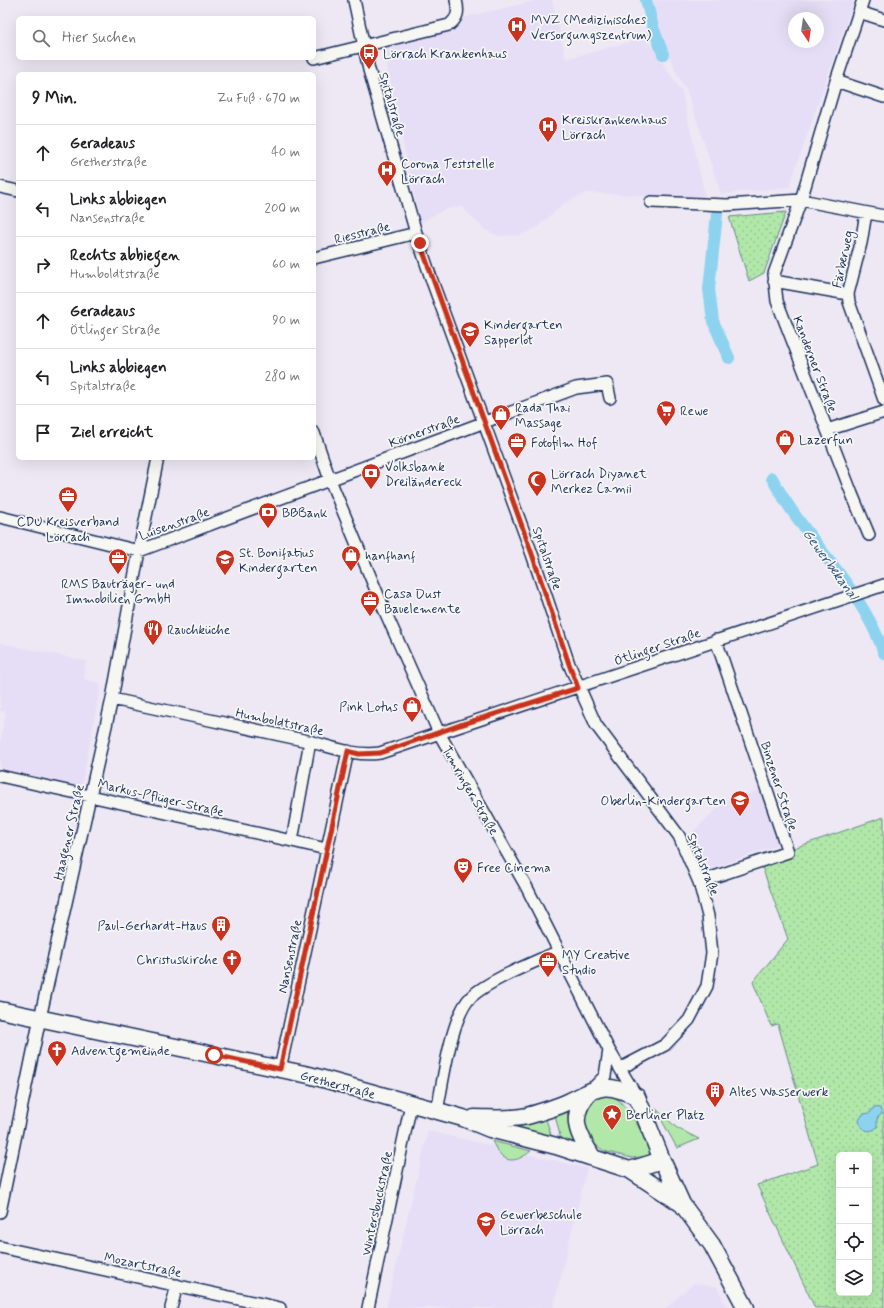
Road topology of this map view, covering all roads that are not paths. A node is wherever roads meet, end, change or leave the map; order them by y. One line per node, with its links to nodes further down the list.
1 (354, 0): 6 (street, Spitalstraße)
2 (456, 0): 6 (street)
3 (863, 0): 4 (street, Kanderner Straße)
4 (859, 12): 5 (street); 8 (street, Kanderner Straße)
5 (884, 20)
6 (364, 47): 7 (street); 16 (street, Spitalstraße)
7 (316, 58)
8 (836, 81): 9 (street); 12 (street, Kanderner Straße)
9 (884, 97)
10 (0, 187): 11 (street)
11 (16, 191)
12 (801, 200): 13 (street); 14 (street); 18 (street, Kanderner Straße)
13 (651, 202)
14 (866, 213): 15 (street); 19 (street, Färberweg)
15 (884, 216)
16 (416, 233): 17 (street, Riesstraße); 23 (street, Spitalstraße)
17 (316, 258)
18 (774, 281): 19 (street); 24 (street, Kanderner Straße)
19 (848, 294): 21 (street, Färberweg)
20 (610, 398): 23 (street, Körnerstraße)
21 (884, 400)
22 (884, 412): 24 (street)
23 (484, 423): 27 (street, Körnerstraße); 33 (street, Spitalstraße)
24 (827, 430): 29 (street, Kanderner Straße)
25 (316, 440): 27 (street, Tumringer Straße)
26 (158, 460): 30 (street, Haagener Straße)
27 (330, 480): 30 (street, Luisenstraße); 35 (street, Tumringer Straße)
28 (0, 517): 30 (street, Luisenstraße)
29 (870, 535)
30 (138, 551): 34 (street, Haagener Straße)
31 (884, 586): 32 (street, Ötlinger Straße)
32 (716, 640): 33 (street, Ötlinger Straße); 42 (street, Binzener Straße)
33 (578, 688): 35 (street, Ötlinger Straße); 42 (street, Spitalstraße)
34 (112, 699): 36 (street, Humboldtstraße); 39 (street, Haagener Straße)
35 (439, 733): 37 (street, Humboldtstraße); 43 (street, Tumringer Straße)
36 (310, 741): 37 (street, Humboldtstraße); 40 (street)
37 (348, 751): 41 (street, Nansenstraße)
38 (0, 776): 39 (street, Markus-Pflüger-Straße)
39 (91, 795): 40 (street, Markus-Pflüger-Straße); 45 (street, Haagener Straße)
40 (292, 841): 41 (street)
41 (326, 849): 48 (street, Nansenstraße)
42 (699, 882): 47 (street, Spitalstraße)
43 (559, 951): 46 (street, Tumringer Straße); 52 (street)
44 (0, 1010): 45 (main road, Gretherstraße)
45 (40, 1018): 48 (main road, Gretherstraße); 58 (street, Haagener Straße)
46 (609, 1050): 47 (street, Tumringer Straße); 49 (street)
47 (621, 1068): 50 (street, Tumringer Straße)
48 (280, 1069): 51 (main road, Gretherstraße)
49 (592, 1089): 50 (main road, Gretherstraße); 53 (main road, Gretherstraße); 54 (main road)
50 (637, 1097): 55 (main road, Tumringer Straße)
51 (410, 1104): 52 (main road, Gretherstraße); 63 (street, Wintersbuckstraße)
52 (437, 1111): 53 (main road, Gretherstraße)
53 (463, 1118): 54 (main road, Gretherstraße)
54 (593, 1158): 56 (main road, Gretherstraße)
55 (662, 1160): 56 (main road); 57 (main road, Tumringer Straße)
56 (630, 1170): 57 (main road, Tumringer Straße)
57 (682, 1204): 64 (main road, Tumringer Straße)
58 (0, 1212)
59 (0, 1247): 60 (street, Mozartstraße)
60 (177, 1285): 61 (street); 62 (street, Mozartstraße)
61 (171, 1308)
62 (280, 1308)
63 (368, 1308)
64 (746, 1308)

